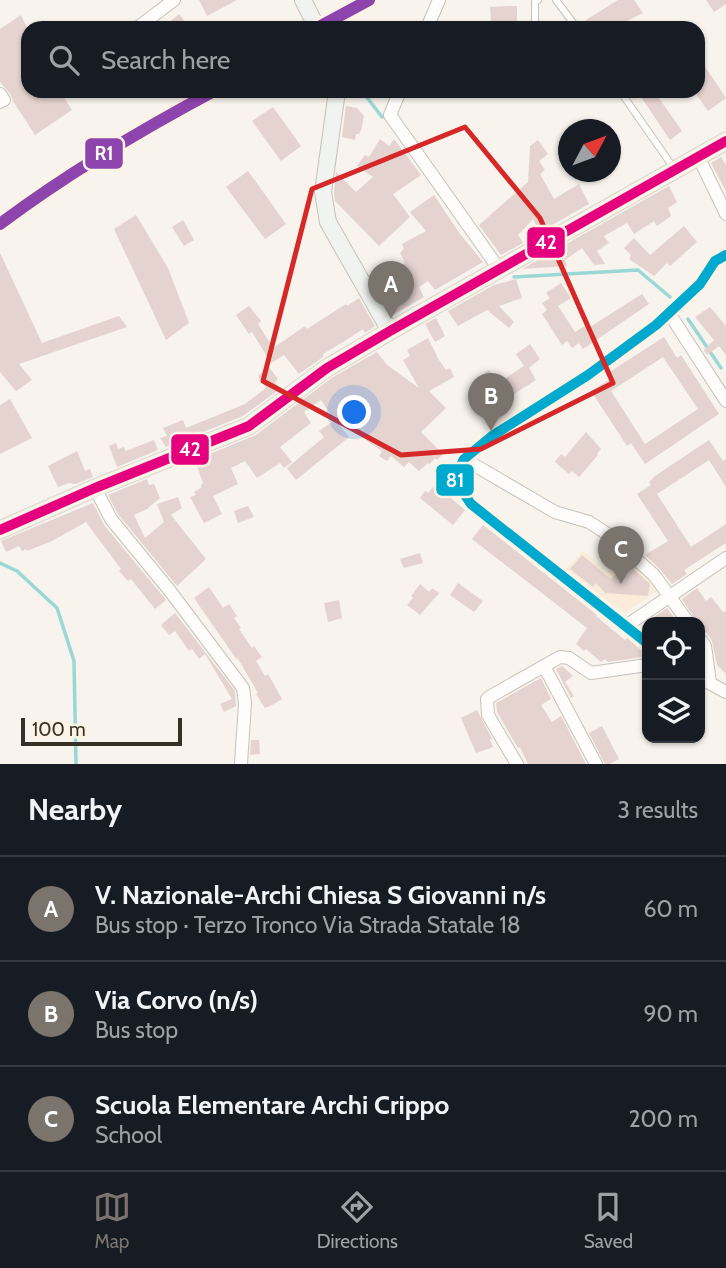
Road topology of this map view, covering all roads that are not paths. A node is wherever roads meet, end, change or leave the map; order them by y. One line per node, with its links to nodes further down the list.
1 (174, 0): 6 (street)
2 (303, 0): 7 (street)
3 (439, 0): 8 (street)
4 (538, 0): 9 (lane)
5 (556, 0): 10 (lane)
6 (146, 21)
7 (314, 21)
8 (430, 21)
9 (535, 21)
10 (572, 21)
11 (0, 94): 15 (street)
12 (336, 98): 23 (street)
13 (397, 98): 21 (street)
14 (625, 98): 18 (lane)
15 (0, 102)
16 (726, 141): 17 (main road)
17 (698, 156): 18 (main road); 19 (street)
18 (674, 169): 21 (main road)
19 (726, 214)
20 (726, 255): 22 (street)
21 (499, 269): 23 (main road)
22 (669, 313): 24 (street); 26 (street)
23 (390, 331): 27 (main road)
24 (722, 385): 25 (street)
25 (726, 401)
26 (464, 459): 30 (street); 32 (street)
27 (95, 488): 28 (main road); 38 (street)
28 (0, 530)
29 (726, 558): 30 (street)
30 (670, 597): 31 (street); 32 (street)
31 (684, 617)
32 (626, 626): 33 (street)
33 (642, 639)
34 (544, 666): 35 (street); 39 (street); 40 (street)
35 (642, 666)
36 (705, 680): 37 (street)
37 (726, 692)
38 (241, 764)
39 (517, 764)
40 (596, 764)

